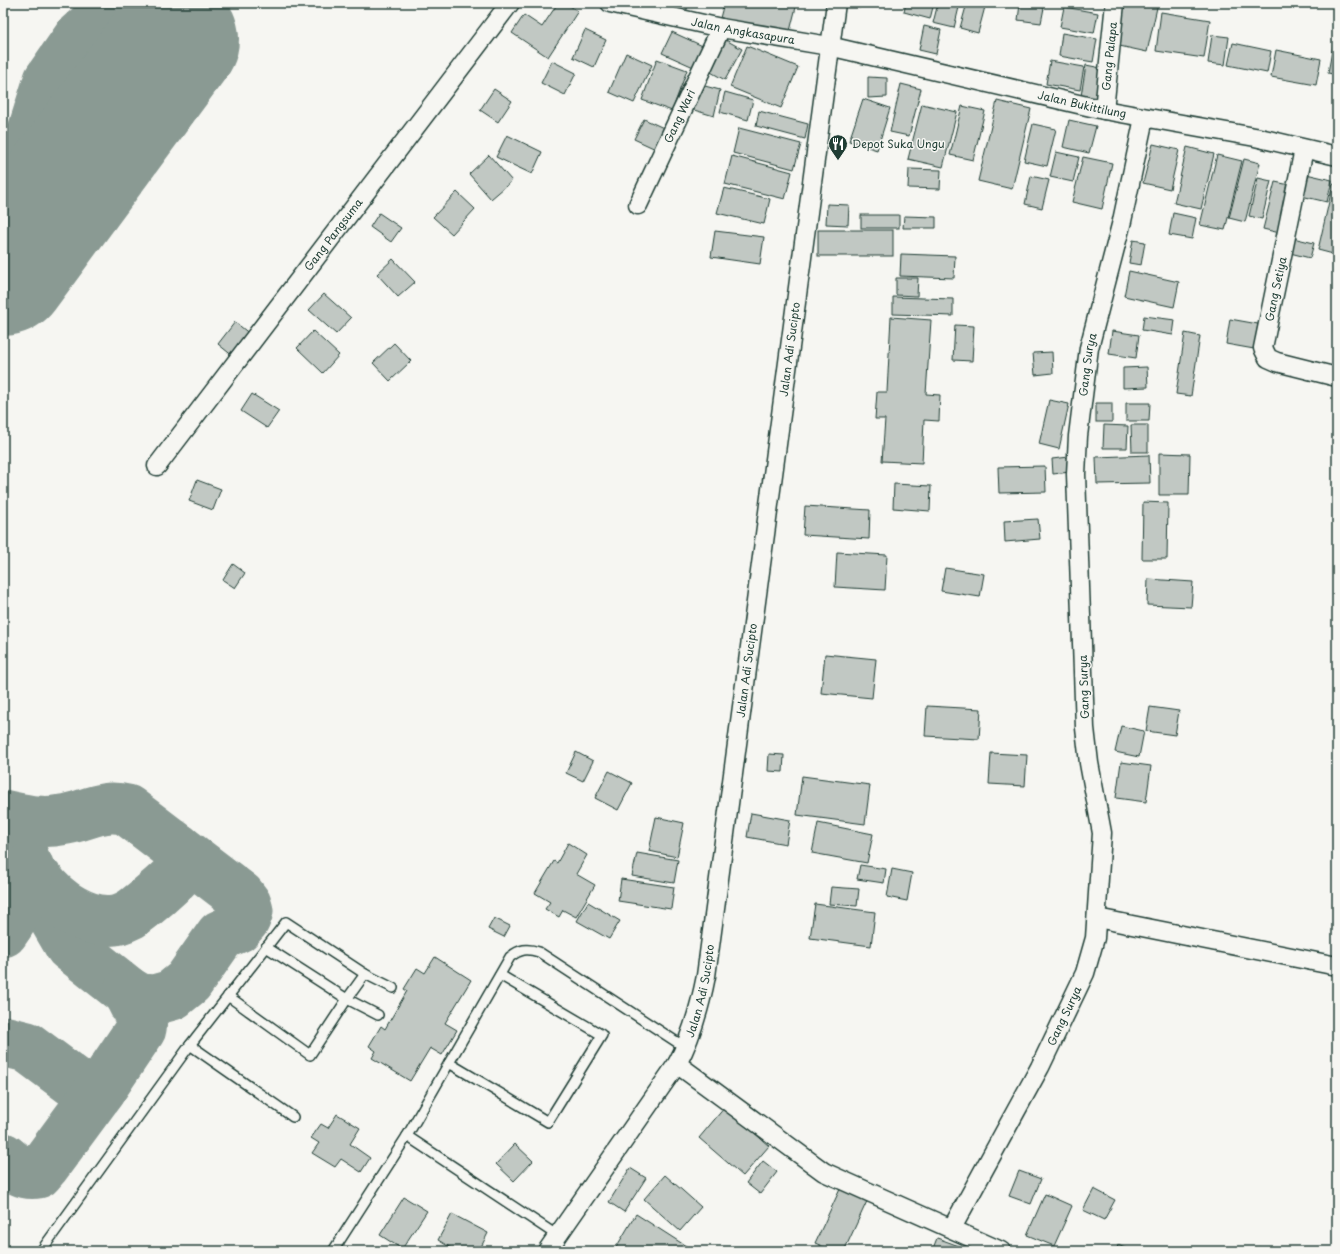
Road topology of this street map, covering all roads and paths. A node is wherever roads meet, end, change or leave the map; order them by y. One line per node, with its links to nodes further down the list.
1 (510, 3): 13 (street, Gang Pangsuma)
2 (610, 3): 5 (street, Jalan Angkasapura)
3 (836, 3): 6 (street, Jalan Adi Sucipto)
4 (1115, 3): 7 (street, Gang Palapa)
5 (721, 28): 6 (street, Jalan Angkasapura); 11 (street, Gang Wari)
6 (829, 46): 7 (street, Jalan Bukittilung); 24 (street, Jalan Adi Sucipto)
7 (1104, 110): 8 (street, Jalan Bukittilung)
8 (1144, 118): 9 (street, Jalan Bukittilung); 14 (street, Gang Surya)
9 (1304, 149): 10 (street, Jalan Bukittilung); 12 (street, Gang Setiya)
10 (1337, 156)
11 (638, 205)
12 (1337, 377)
13 (157, 466)
14 (1097, 918): 16 (street); 29 (street, Gang Surya)
15 (266, 947): 17 (lane); 20 (lane); 21 (lane)
16 (1337, 966)
17 (365, 974): 19 (lane); 21 (lane)
18 (500, 975): 24 (lane); 25 (lane); 25 (lane)
19 (393, 988)
20 (228, 996): 21 (lane); 23 (lane)
21 (347, 998): 22 (lane)
22 (378, 1015)
23 (190, 1045): 27 (lane); 31 (lane)
24 (686, 1048): 26 (street, Jalan Adi Sucipto)
25 (449, 1063): 28 (lane)
26 (677, 1064): 29 (street); 30 (street, Jalan Adi Sucipto)
27 (293, 1117)
28 (407, 1136): 30 (lane); 32 (lane)
29 (952, 1228): 34 (street)
30 (558, 1236): 33 (street, Jalan Adi Sucipto)
31 (41, 1251)
32 (333, 1251)
33 (547, 1251)
34 (1002, 1251)

